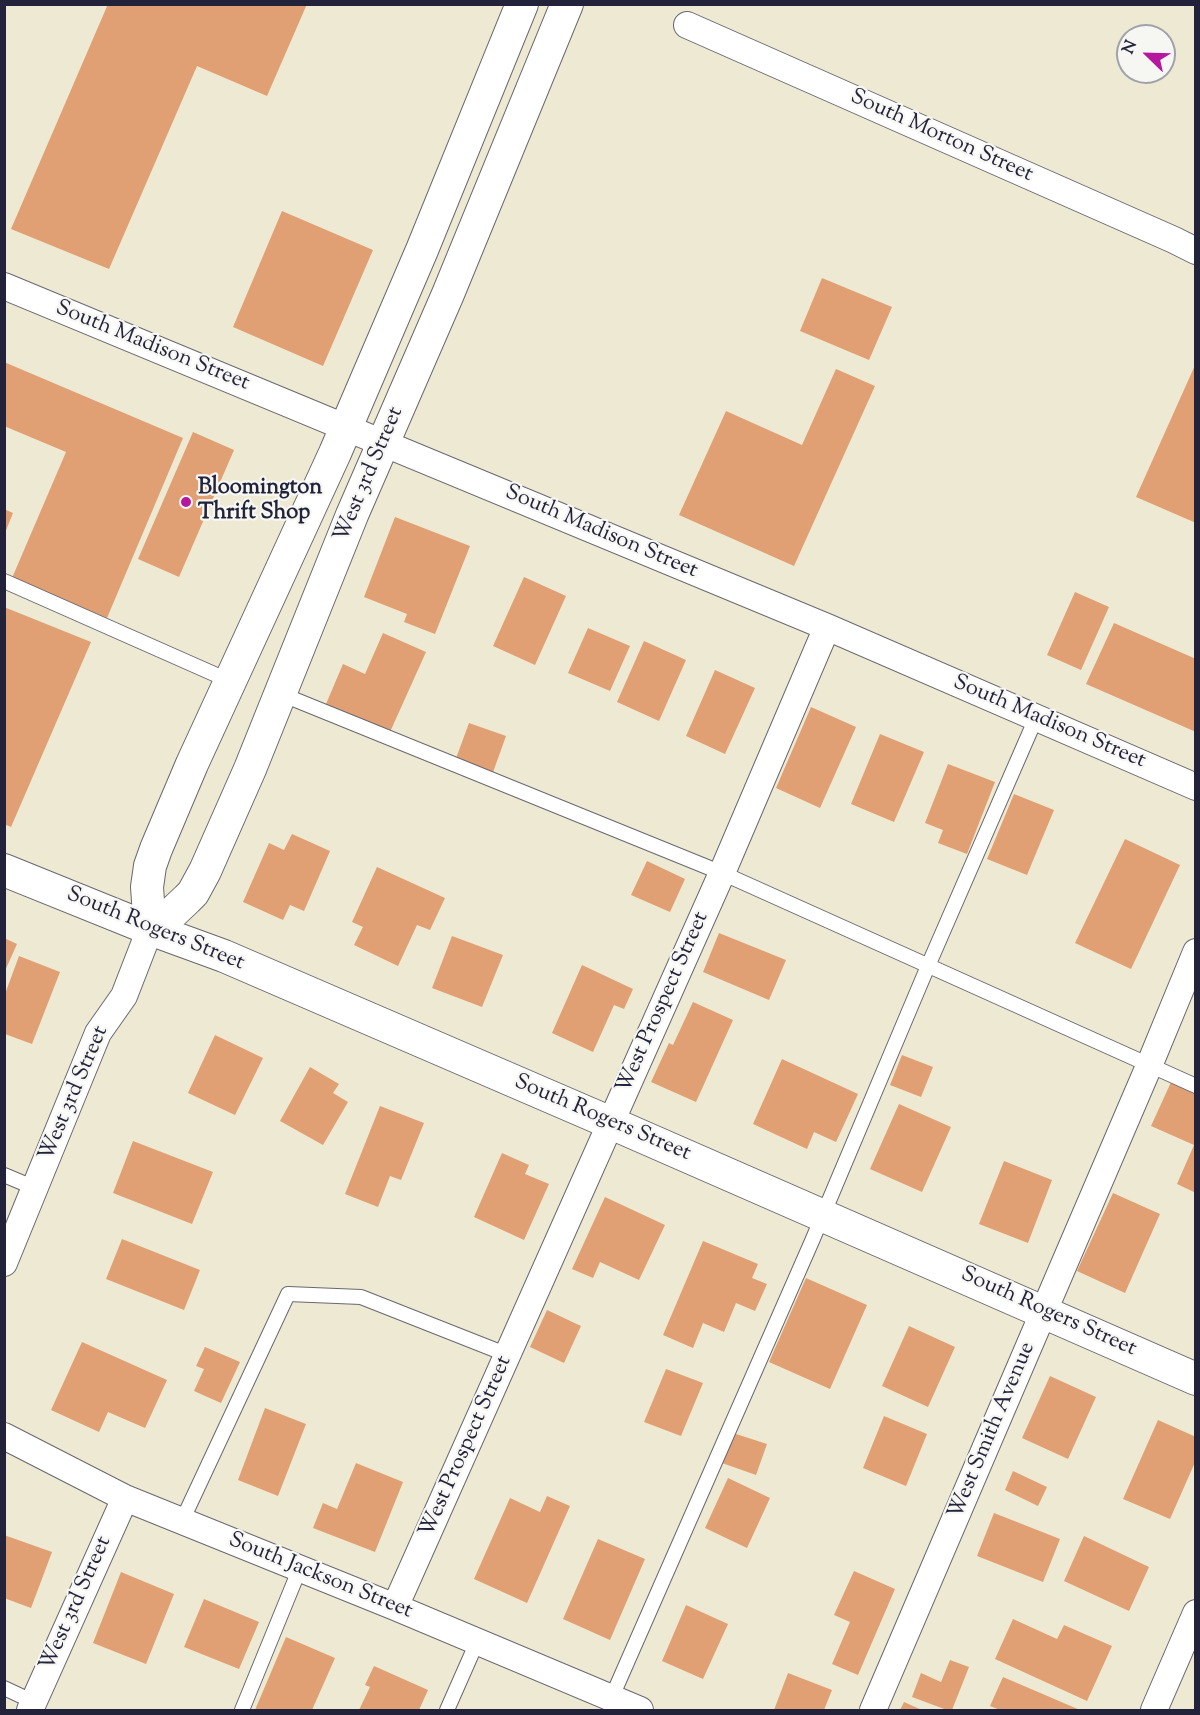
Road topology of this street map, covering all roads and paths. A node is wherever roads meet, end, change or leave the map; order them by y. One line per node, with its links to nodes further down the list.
1 (522, 4): 6 (street, West 3rd Street)
2 (567, 4): 7 (street, West 3rd Street)
3 (687, 25): 4 (street, South Morton Street)
4 (1196, 250)
5 (4, 286): 6 (street, South Madison Street)
6 (346, 427): 7 (street, South Madison Street); 10 (street, West 3rd Street)
7 (384, 443): 9 (street, South Madison Street); 11 (street, West 3rd Street)
8 (4, 581): 10 (lane)
9 (827, 627): 12 (street, South Madison Street); 15 (street, West Prospect Street)
10 (230, 681): 16 (street, West 3rd Street)
11 (281, 694): 15 (lane); 16 (street, West 3rd Street)
12 (1036, 718): 13 (street, South Madison Street); 18 (lane)
13 (1196, 787)
14 (4, 870): 16 (street, South Rogers Street)
15 (722, 873): 18 (lane); 21 (street, West Prospect Street)
16 (150, 929): 21 (street, South Rogers Street); 23 (street, West 3rd Street)
17 (1196, 952): 19 (street, West Smith Avenue)
18 (928, 966): 19 (lane); 24 (lane)
19 (1149, 1066): 20 (lane); 26 (street, West Smith Avenue)
20 (1196, 1086)
21 (611, 1123): 24 (street, South Rogers Street); 27 (street, West Prospect Street)
22 (4, 1175): 23 (lane)
23 (35, 1188): 25 (street, West 3rd Street)
24 (822, 1215): 26 (street, South Rogers Street); 37 (lane)
25 (4, 1263)
26 (1044, 1311): 28 (street, South Rogers Street); 42 (street, West Smith Avenue)
27 (508, 1355): 31 (lane); 33 (street, West Prospect Street)
28 (1196, 1379)
29 (4, 1436): 30 (street, South Jackson Street)
30 (124, 1498): 31 (street, South Jackson Street); 38 (street, West 3rd Street)
31 (182, 1521): 32 (street, South Jackson Street)
32 (300, 1568): 33 (street, South Jackson Street); 39 (lane)
33 (395, 1607): 35 (street, South Jackson Street)
34 (1196, 1613): 43 (street)
35 (477, 1642): 37 (street, South Jackson Street); 40 (lane)
36 (4, 1688): 38 (lane)
37 (611, 1699): 41 (street, South Jackson Street)
38 (32, 1706)
39 (242, 1710)
40 (447, 1710)
41 (640, 1710)
42 (873, 1710)
43 (1154, 1710)

